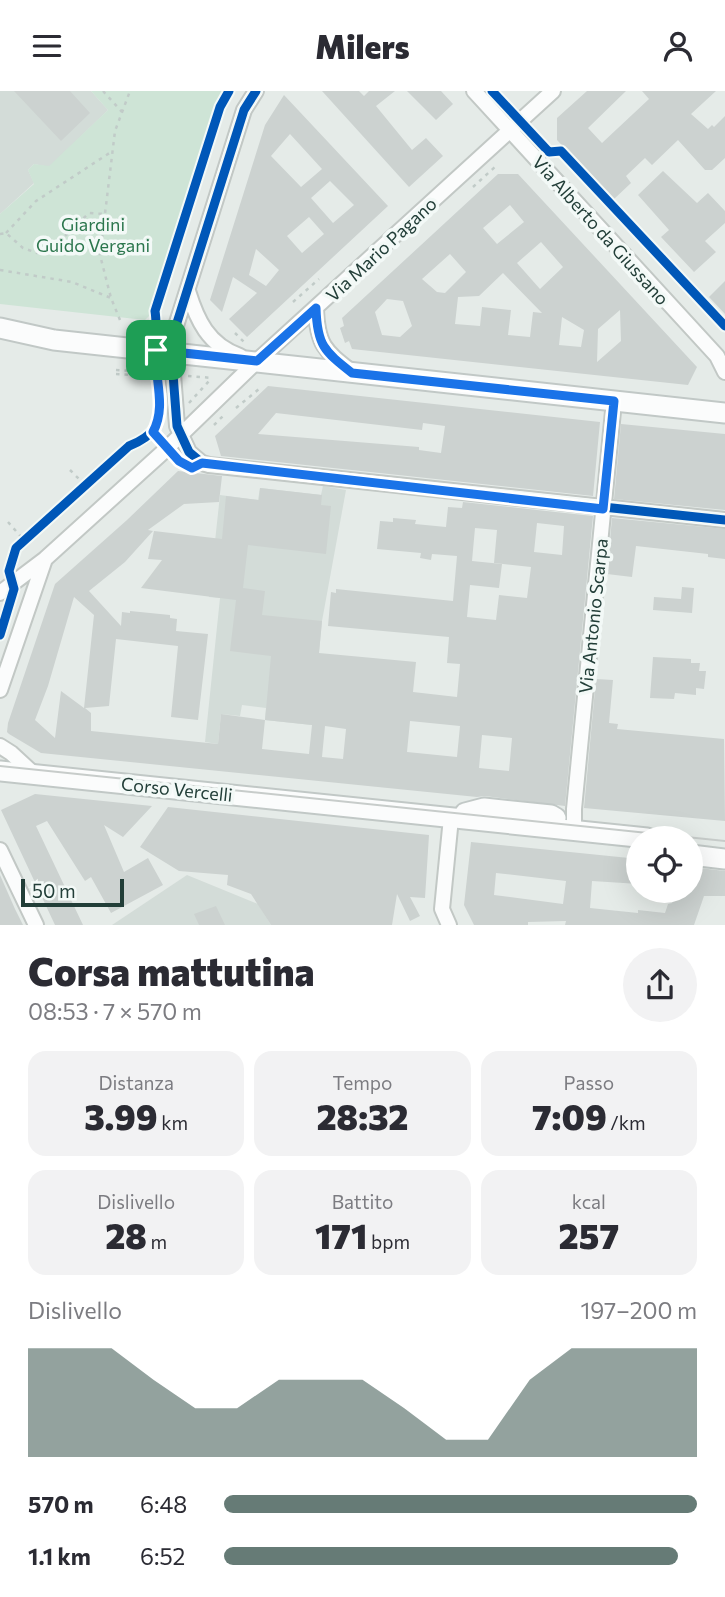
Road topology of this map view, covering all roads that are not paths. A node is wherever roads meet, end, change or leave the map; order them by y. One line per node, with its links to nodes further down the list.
1 (256, 91): 5 (street)
2 (474, 91): 4 (street, Via Alberto da Giussano)
3 (552, 91): 4 (street, Via Mario Pagano)
4 (510, 130): 6 (street, Via Mario Pagano); 12 (street, Via Alberto da Giussano)
5 (188, 289): 10 (street); 11 (street)
6 (316, 308): 11 (street, Via Mario Pagano); 13 (street)
7 (0, 328): 8 (main road)
8 (54, 340): 9 (main road); 10 (main road)
9 (0, 342)
10 (173, 352): 11 (main road); 16 (street)
11 (257, 361): 13 (main road); 16 (street, Via Mario Pagano)
12 (725, 372)
13 (352, 373): 14 (main road)
14 (614, 401): 15 (main road); 17 (street, Via Antonio Scarpa)
15 (725, 413)
16 (180, 436): 17 (street); 19 (street, Via Mario Pagano)
17 (603, 509): 18 (street); 26 (street, Via Antonio Scarpa)
18 (725, 520)
19 (45, 559): 20 (street, Via Mario Pagano); 21 (street)
20 (0, 593)
21 (0, 690)
22 (0, 746): 24 (street)
23 (0, 771): 24 (main road, Corso Vercelli)
24 (34, 775): 25 (main road, Corso Vercelli)
25 (451, 818): 26 (main road, Corso Vercelli); 33 (street)
26 (573, 830): 27 (main road, Corso Vercelli)
27 (626, 836)
28 (703, 844): 29 (main road)
29 (725, 846)
30 (0, 850): 34 (street)
31 (703, 856): 32 (main road)
32 (725, 859)
33 (445, 924)
34 (36, 925)

